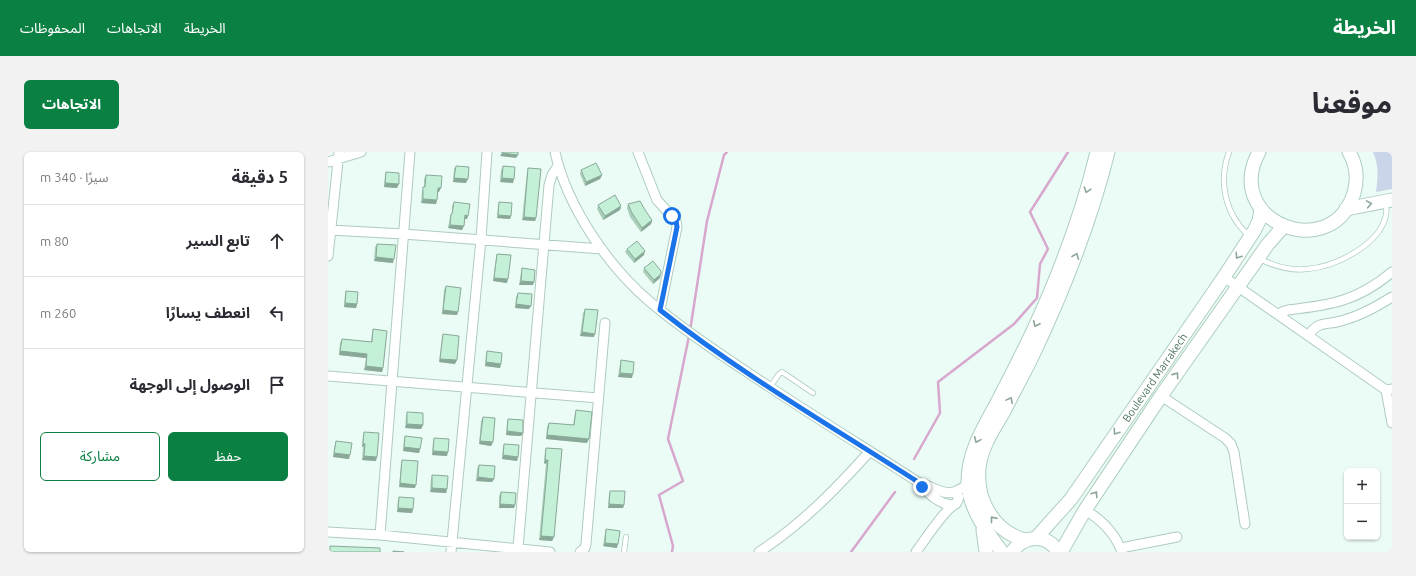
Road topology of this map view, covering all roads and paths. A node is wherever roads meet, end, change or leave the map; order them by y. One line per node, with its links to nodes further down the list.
1 (361, 152): 11 (street)
2 (410, 152): 19 (street)
3 (487, 152): 21 (street)
4 (555, 152): 13 (street)
5 (638, 152): 30 (street)
6 (1097, 152): 46 (main road, one-way to 46)
7 (1108, 152): 59 (main road, one-way to 7)
8 (1229, 152): 20 (lane)
9 (1259, 152): 15 (main road)
10 (1349, 152): 16 (main road)
11 (339, 155): 12 (street); 18 (street)
12 (328, 162)
13 (558, 166): 22 (street); 23 (street)
14 (1389, 201): 16 (main road, one-way to 14); 25 (lane)
15 (1261, 209): 17 (main road); 20 (main road, Boulevard Marrakech)
16 (1346, 209): 17 (main road)
17 (1283, 227): 25 (main road, Boulevard Marrakech)
18 (330, 230): 19 (street); 24 (street)
19 (403, 234): 21 (street); 35 (street)
20 (1250, 237): 27 (main road, Boulevard Marrakech, one-way to 27)
21 (481, 240): 22 (street); 36 (street)
22 (545, 245): 23 (street); 39 (street)
23 (602, 249): 30 (street)
24 (328, 256)
25 (1258, 258): 28 (main road, Boulevard Marrakech)
26 (1392, 272): 31 (street)
27 (1224, 277): 28 (street); 59 (main road, Boulevard Marrakech, one-way to 59)
28 (1238, 287): 31 (street); 41 (main road, Boulevard Marrakech, one-way to 28)
29 (1392, 297): 33 (street)
30 (660, 310): 37 (street)
31 (1279, 315): 33 (street)
32 (605, 323): 42 (street)
33 (1309, 336): 38 (street)
34 (328, 376): 35 (street)
35 (392, 380): 36 (street); 56 (street)
36 (468, 387): 39 (street); 60 (street)
37 (770, 387): 40 (lane); 44 (street)
38 (1389, 389): 43 (street)
39 (532, 392): 42 (street); 61 (street)
40 (813, 393)
41 (1161, 396): 51 (main road, Boulevard Marrakech, one-way to 41); 53 (street)
42 (598, 398): 64 (street)
43 (1392, 423)
44 (870, 451): 45 (street); 66 (street)
45 (918, 482): 47 (street); 48 (street)
46 (968, 484): 47 (street); 50 (main road)
47 (953, 492): 48 (street); 49 (street)
48 (944, 503): 49 (street); 54 (street)
49 (954, 505): 50 (street); 54 (street)
50 (974, 505): 52 (main road)
51 (1085, 510): 62 (street); 72 (main road, Boulevard Marrakech)
52 (982, 524): 68 (main road); 69 (main road)
53 (1245, 524)
54 (934, 527): 67 (street)
55 (328, 532): 56 (street)
56 (380, 536): 60 (street)
57 (626, 537): 65 (lane)
58 (1176, 537): 62 (street)
59 (1031, 539): 70 (main road, Boulevard Marrakech); 71 (main road)
60 (452, 547): 61 (street)
61 (518, 548): 63 (street)
62 (1122, 550)
63 (550, 552)
64 (582, 552)
65 (624, 552)
66 (759, 552)
67 (916, 552)
68 (986, 552)
69 (1002, 552)
70 (1012, 552)
71 (1058, 552)
72 (1061, 552)

